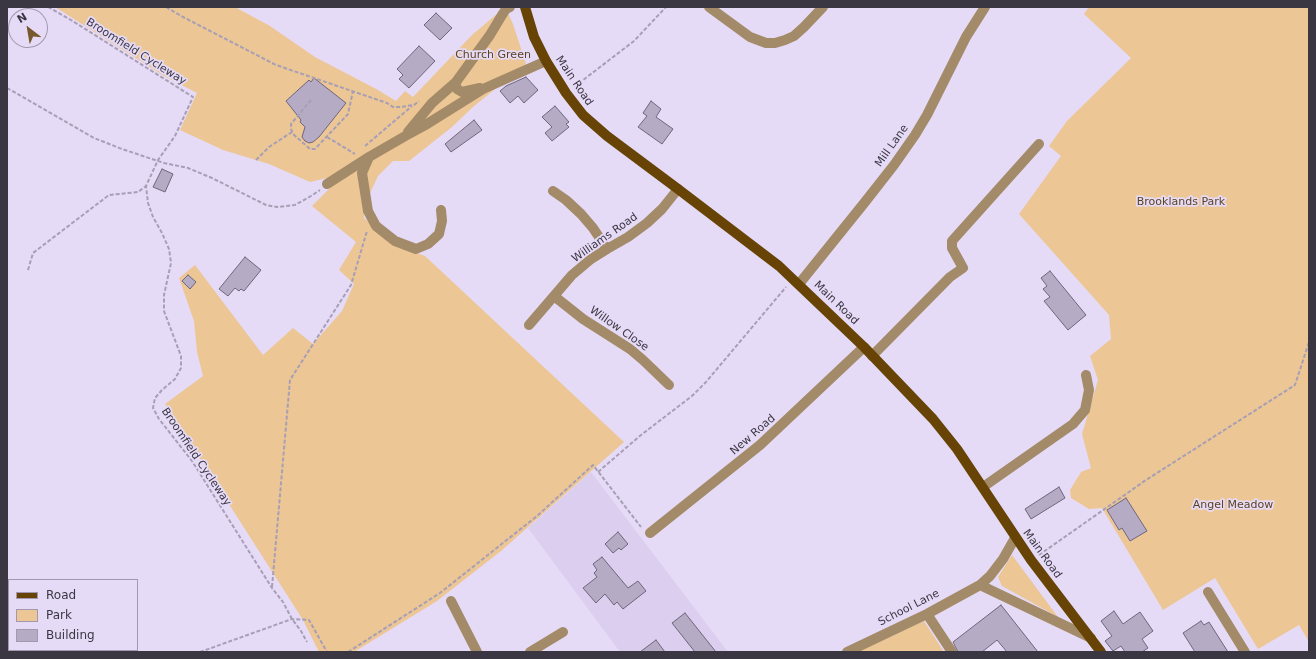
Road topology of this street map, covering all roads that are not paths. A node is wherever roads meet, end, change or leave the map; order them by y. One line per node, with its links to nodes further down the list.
1 (510, 7): 7 (street)
2 (525, 7): 6 (main road, Main Road)
3 (709, 7): 4 (street)
4 (823, 7)
5 (984, 7): 17 (street, Mill Lane)
6 (546, 61): 8 (street); 13 (main road, Main Road)
7 (456, 82): 8 (street); 9 (street)
8 (496, 83): 9 (street)
9 (407, 135): 11 (street)
10 (1040, 144): 21 (street)
11 (367, 158): 12 (street); 15 (street)
12 (327, 184)
13 (678, 189): 16 (street, Williams Road); 17 (main road, Main Road)
14 (553, 191): 16 (street)
15 (441, 210)
16 (607, 249): 18 (street, Williams Road)
17 (799, 284): 20 (main road, Main Road)
18 (554, 296): 19 (street, Williams Road); 23 (street, Willow Close)
19 (529, 325)
20 (864, 347): 21 (main road, Main Road); 25 (street, New Road)
21 (872, 356): 24 (main road, Main Road)
22 (1086, 375): 24 (street)
23 (669, 385)
24 (983, 487): 26 (main road, Main Road)
25 (650, 533)
26 (1015, 538): 27 (street, School Lane); 32 (main road, Main Road)
27 (980, 585): 30 (street, School Lane); 32 (street)
28 (1208, 592): 38 (street)
29 (451, 601): 33 (street)
30 (927, 614): 35 (street, School Lane); 36 (street)
31 (563, 632): 34 (street)
32 (1091, 638): 37 (main road, Main Road)
33 (477, 652)
34 (530, 652)
35 (847, 652)
36 (952, 652)
37 (1101, 652)
38 (1245, 652)

